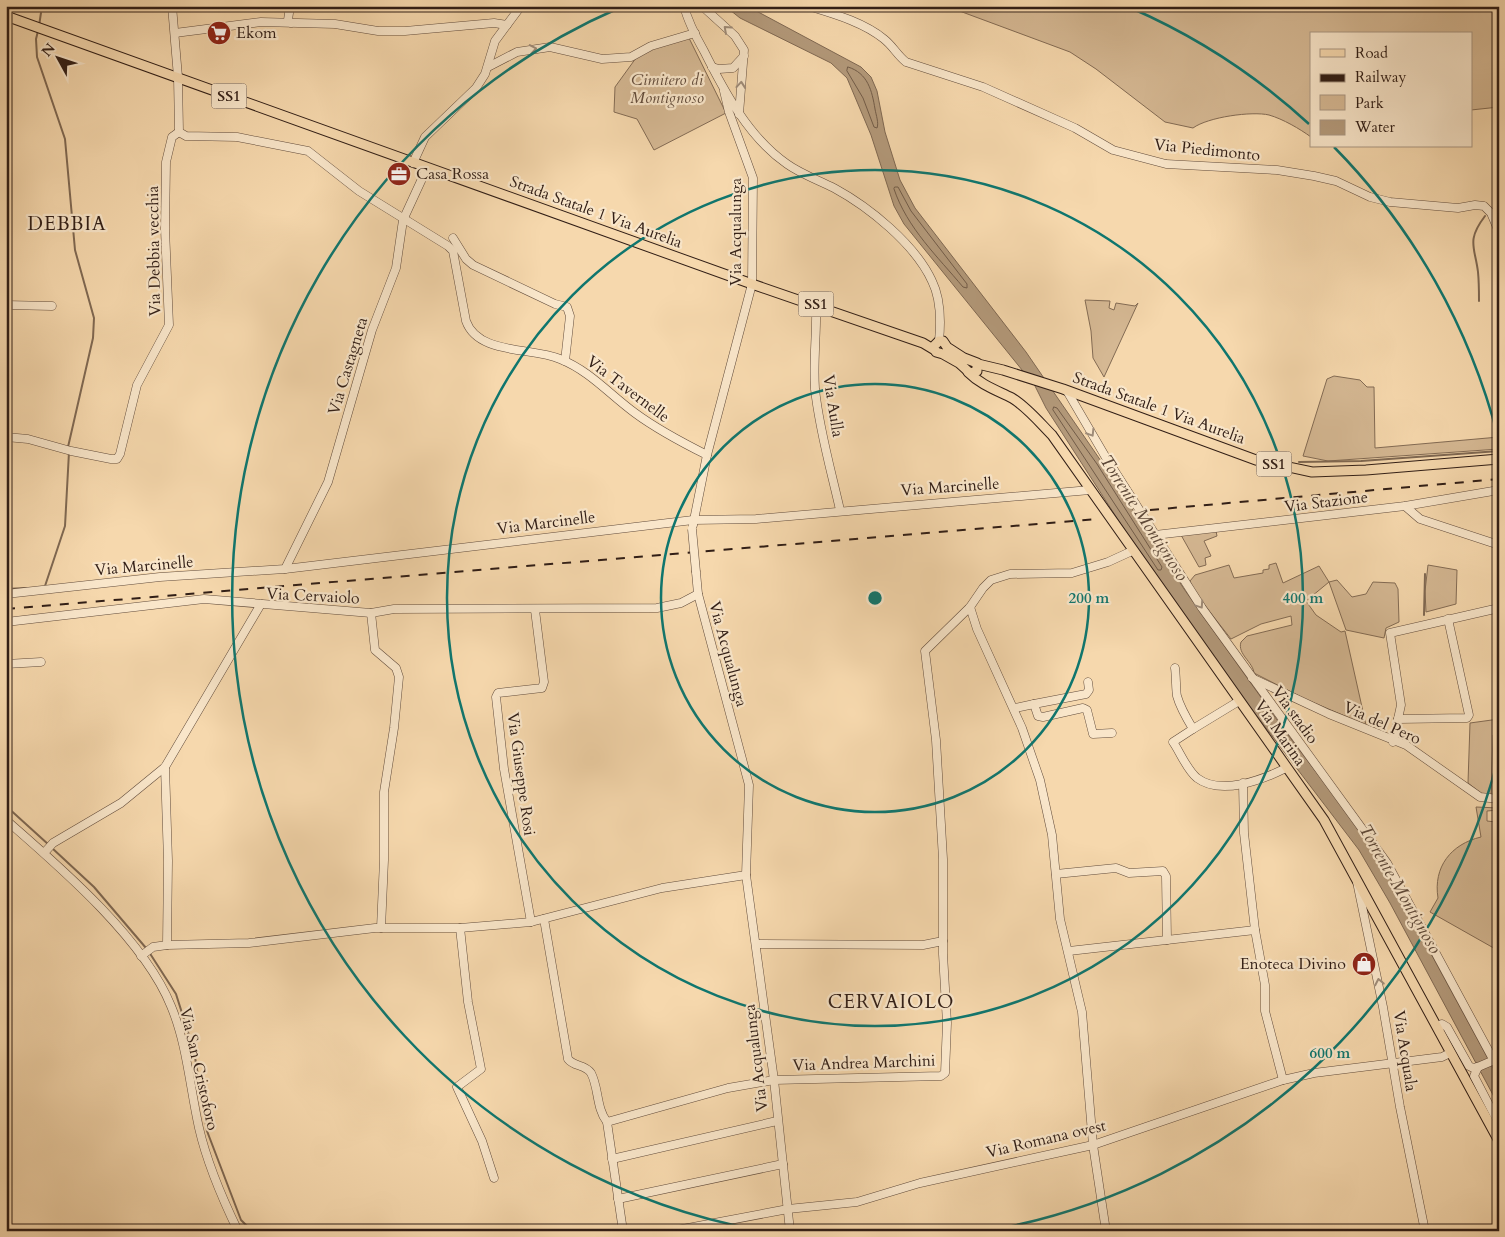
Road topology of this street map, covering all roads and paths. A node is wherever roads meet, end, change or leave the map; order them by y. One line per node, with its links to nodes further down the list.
1 (172, 6): 10 (street)
2 (290, 6): 8 (street)
3 (521, 6): 9 (street)
4 (684, 6): 11 (street)
5 (702, 6): 12 (street, one-way to 5)
6 (808, 6): 22 (street, Via Piedimonto)
7 (6, 16): 15 (main road, Strada Statale 1 Via Aurelia / SS1)
8 (291, 22): 9 (street); 10 (street)
9 (507, 25): 13 (street)
10 (174, 33): 15 (street)
11 (694, 33): 13 (street, one-way to 11); 14 (street)
12 (744, 56): 14 (street); 17 (street, one-way to 12)
13 (488, 67): 19 (street)
14 (712, 67): 16 (street)
15 (178, 77): 18 (street); 19 (main road, Strada Statale 1 Via Aurelia / SS1)
16 (724, 91): 17 (street); 24 (street, Via Acqualunga)
17 (739, 114): 28 (street)
18 (179, 132): 21 (street, Via Tavernelle); 34 (street, Via Debbia vecchia)
19 (413, 163): 20 (main road, Strada Statale 1 Via Aurelia / SS1)
20 (427, 168): 21 (street, Via Castagneta); 24 (main road, Strada Statale 1 Via Aurelia / SS1)
21 (403, 220): 31 (street, Via Tavernelle); 45 (street, Via Castagneta)
22 (1499, 232)
23 (453, 238): 31 (street)
24 (752, 284): 25 (main road, Strada Statale 1 Via Aurelia / SS1); 35 (street, Via Acqualunga)
25 (816, 304): 29 (main road, Strada Statale 1 Via Aurelia / SS1); 40 (street, Via Aulla)
26 (6, 305): 27 (street)
27 (52, 306)
28 (940, 318): 29 (street); 30 (street)
29 (936, 344): 30 (main road); 32 (main road, Strada Statale 1 Via Aurelia)
30 (947, 347): 32 (main road)
31 (565, 361): 35 (street, Via Tavernelle)
32 (974, 370): 33 (main road, Strada Statale 1 Via Aurelia / SS1); 37 (main road, Via Marina)
33 (1064, 390): 36 (main road, Strada Statale 1 Via Aurelia / SS1); 42 (street, Via stadio, one-way to 42)
34 (6, 437)
35 (707, 455): 41 (street, Via Acqualunga)
36 (1499, 459)
37 (1090, 490): 40 (street, Via Marcinelle); 44 (main road, Via Marina)
38 (1499, 490): 39 (street, Via Stazione)
39 (1405, 506): 42 (street, Via Stazione); 43 (street)
40 (840, 510): 41 (street, Via Marcinelle)
41 (693, 520): 45 (street, Via Marcinelle); 47 (street, Via Acqualunga, bridge)
42 (1155, 535): 58 (street, Via stadio, one-way to 58)
43 (1499, 545)
44 (1132, 551): 49 (street); 60 (main road, Via Marina)
45 (285, 569): 46 (street, Via Marcinelle)
46 (6, 594)
47 (698, 594): 51 (street, Via Cervaiolo); 74 (street, Via Acqualunga)
48 (261, 604): 52 (street, Via Cervaiolo); 54 (street); 67 (street, Via Cervaiolo)
49 (970, 608): 62 (street); 82 (street, Via Andrea Marchini)
50 (1499, 608): 53 (street)
51 (535, 610): 52 (street, Via Cervaiolo); 77 (street, Via Giuseppe Rosi)
52 (371, 613): 78 (street)
53 (1448, 619): 63 (street); 63 (street)
54 (6, 622)
55 (41, 662): 56 (street)
56 (6, 664)
57 (1175, 668): 64 (street)
58 (1250, 676): 66 (street, Via del Pero); 89 (street, Via stadio)
59 (1088, 682): 61 (street)
60 (1240, 701): 64 (street); 68 (main road, Via Marina)
61 (1034, 704): 62 (street); 65 (street)
62 (1015, 708): 73 (street)
63 (1398, 719): 66 (street)
64 (1193, 729): 69 (street)
65 (1112, 733)
66 (1393, 742): 70 (street, Via del Pero)
67 (165, 767): 72 (street, Via Cervaiolo); 84 (street)
68 (1286, 768): 69 (street); 75 (main road, Via Marina)
69 (1243, 783): 80 (street)
70 (1499, 799)
71 (6, 820): 72 (street, Via San Cristoforo)
72 (45, 852): 86 (street, Via San Cristoforo)
73 (1056, 874): 81 (street); 85 (street)
74 (746, 875): 76 (street); 83 (street, Via Acqualunga)
75 (1356, 877): 87 (main road, Via Marina); 90 (street, Via Acquala, one-way to 75)
76 (544, 919): 77 (street); 95 (street)
77 (531, 922): 79 (street)
78 (381, 928): 79 (street); 84 (street)
79 (460, 928): 101 (street)
80 (1255, 930): 81 (street); 93 (street)
81 (1167, 940): 85 (street)
82 (943, 941): 83 (street); 92 (street, Via Andrea Marchini)
83 (756, 944): 92 (street, Via Acqualunga)
84 (167, 945): 86 (street)
85 (1070, 951): 98 (street)
86 (142, 955): 104 (street, Via San Cristoforo)
87 (1437, 1026): 88 (main road, Via Marina); 91 (street)
88 (1450, 1053): 90 (street, Via Romana ovest); 97 (main road, Via Marina)
89 (1494, 1060): 91 (street)
90 (1394, 1064): 93 (street, Via Romana ovest); 111 (street, Via Acquala)
91 (1478, 1068): 96 (street)
92 (774, 1080): 94 (street, Via Acqualunga); 95 (street, Via Andrea Marchini)
93 (1283, 1080): 98 (street, Via Romana ovest)
94 (777, 1121): 99 (street); 100 (street, Via Acqualunga)
95 (607, 1122): 99 (street)
96 (1499, 1124)
97 (1499, 1141)
98 (1093, 1145): 103 (street, Via Romana ovest); 110 (street)
99 (612, 1159): 102 (street)
100 (783, 1164): 102 (street); 103 (street, Via Acqualunga)
101 (494, 1178)
102 (618, 1199): 107 (street)
103 (788, 1208): 108 (street, Via Romana ovest); 109 (street, Via Acqualunga)
104 (238, 1231)
105 (346, 1231): 106 (street)
106 (368, 1231)
107 (622, 1231)
108 (672, 1231)
109 (790, 1231)
110 (1106, 1231)
111 (1425, 1231)

